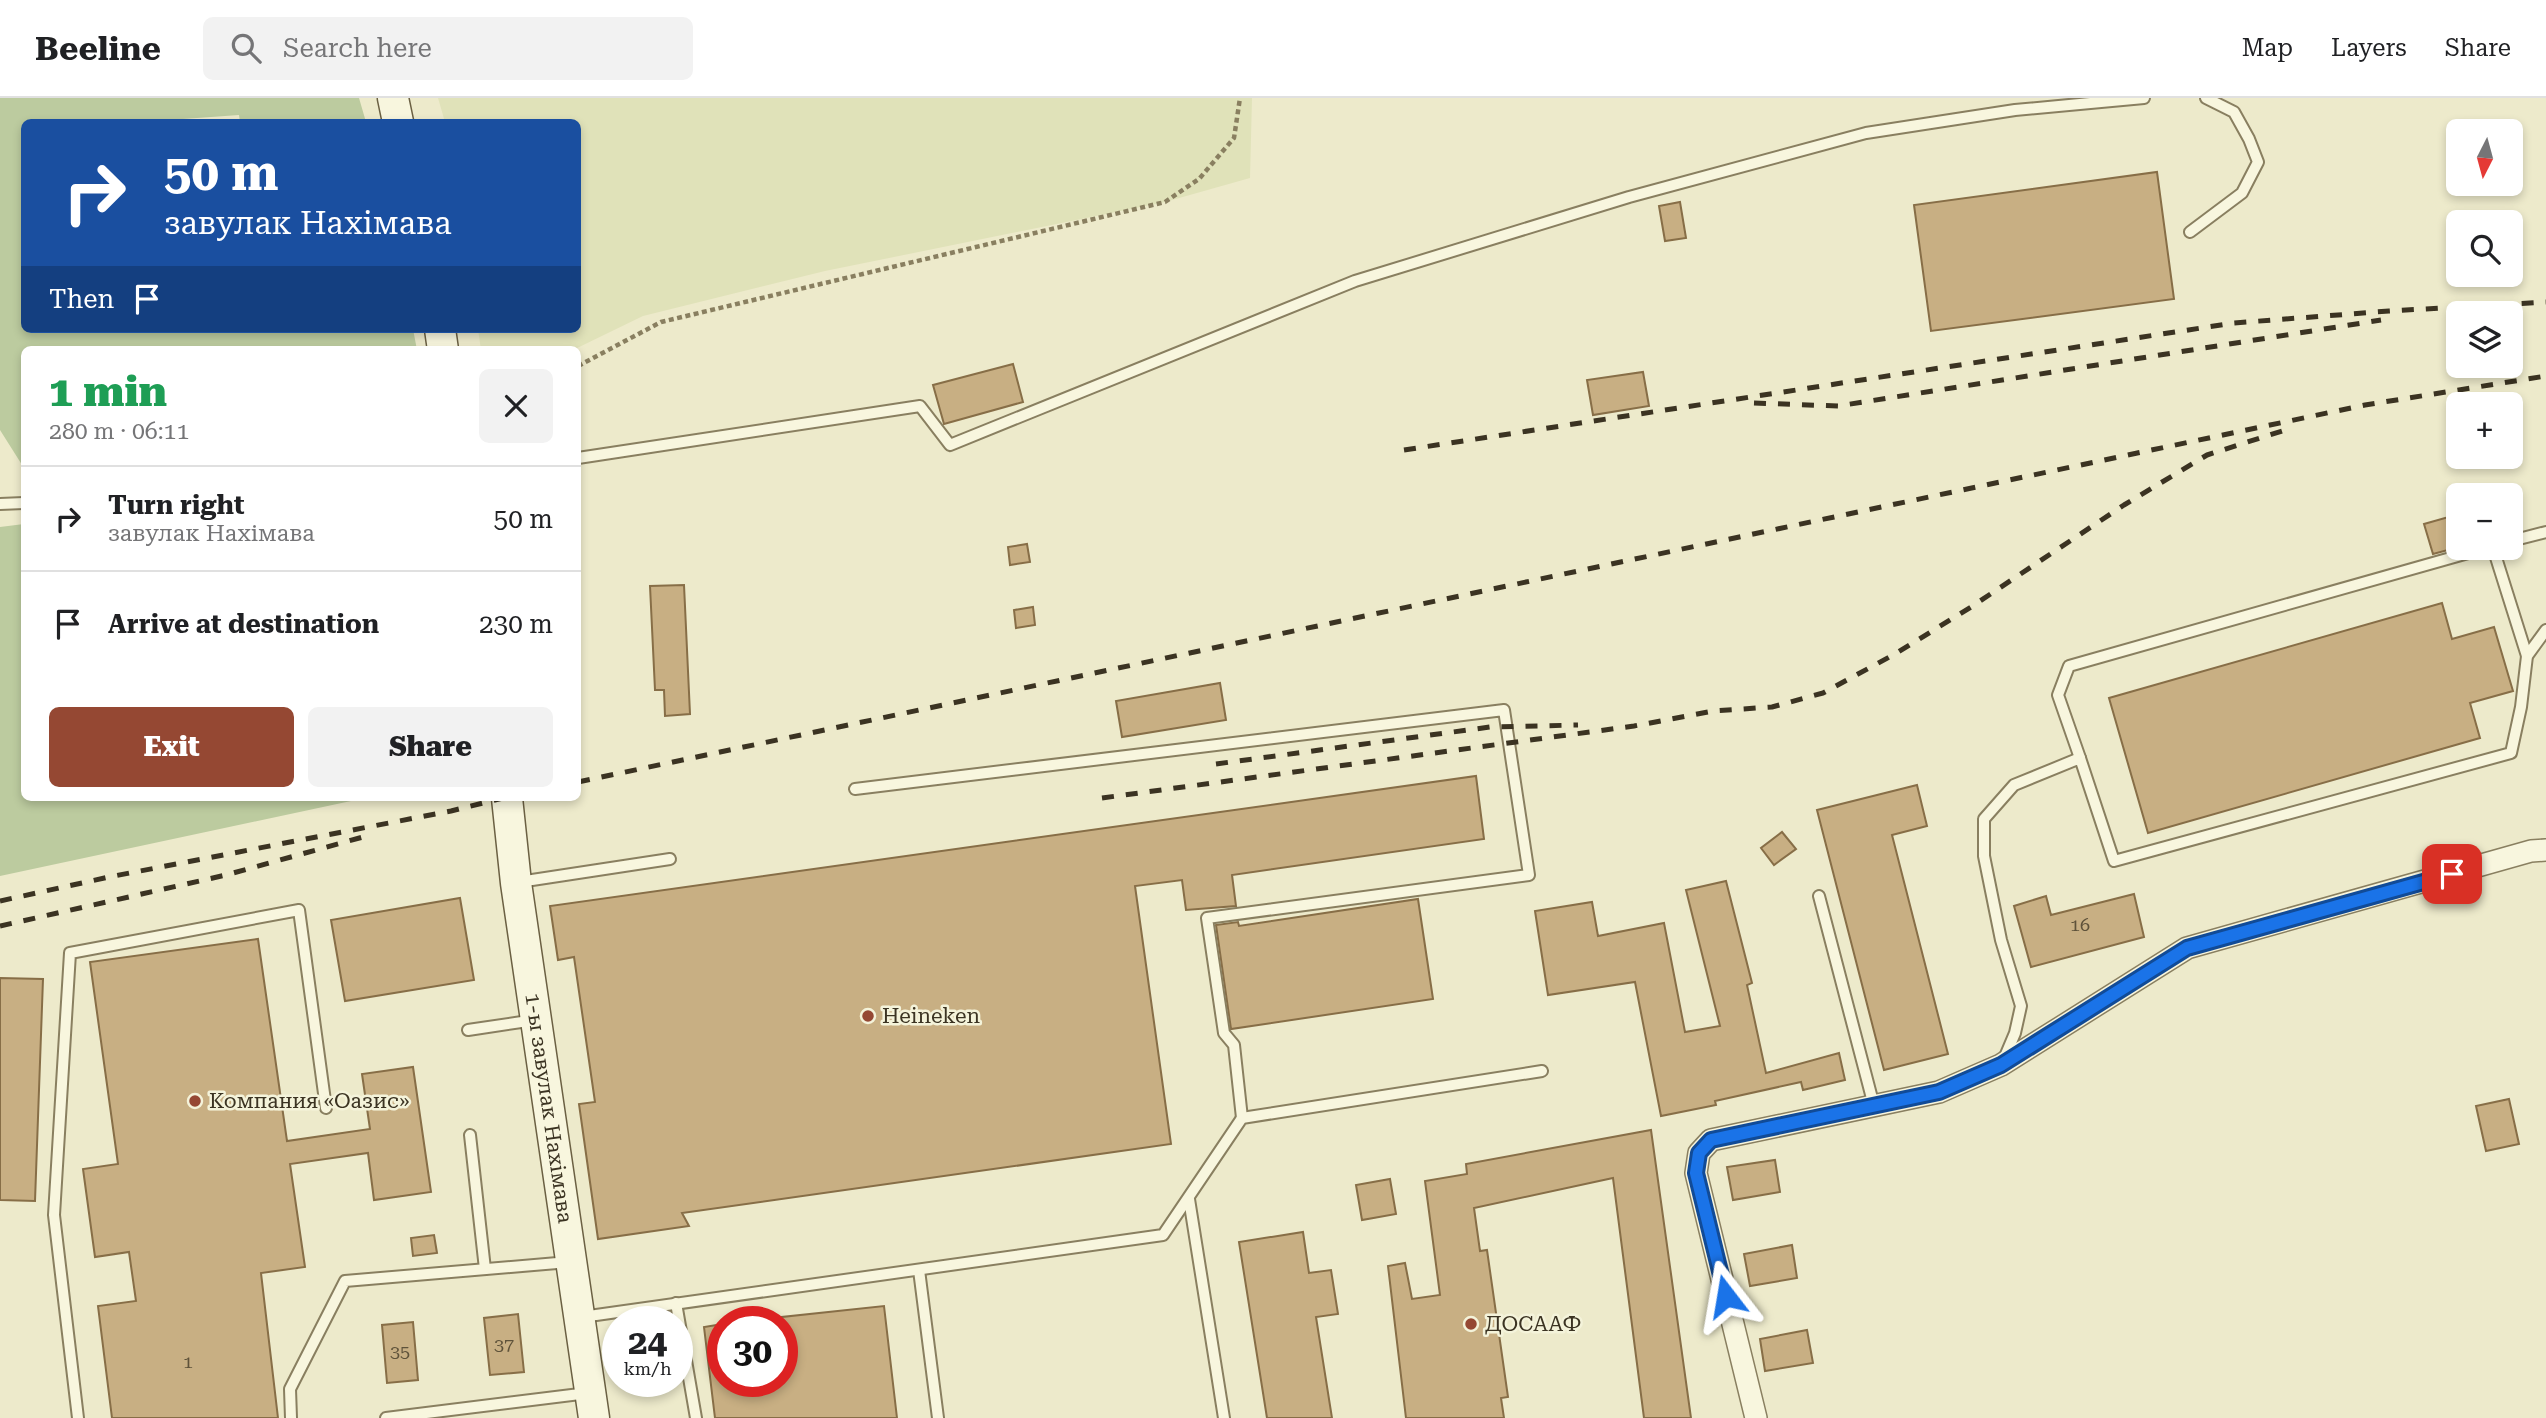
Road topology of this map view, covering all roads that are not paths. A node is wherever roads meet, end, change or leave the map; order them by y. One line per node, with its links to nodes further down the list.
1 (393, 98): 4 (street)
2 (2144, 98): 6 (lane)
3 (2206, 98): 5 (lane)
4 (397, 119)
5 (2190, 232)
6 (581, 458)
7 (21, 503): 8 (lane)
8 (0, 504)
9 (2546, 532): 10 (lane)
10 (2523, 538)
11 (2446, 559): 15 (lane)
12 (2497, 560): 14 (lane)
13 (2546, 630): 14 (lane)
14 (2527, 656): 15 (lane)
15 (2080, 758): 24 (lane)
16 (855, 789): 28 (lane)
17 (507, 801): 20 (street, 1-ы завулак Нахімава)
18 (2546, 849): 24 (street)
19 (670, 859): 20 (lane)
20 (516, 883): 22 (street, 1-ы завулак Нахімава)
21 (1819, 896): 26 (lane)
22 (536, 1020): 23 (lane); 31 (street, 1-ы завулак Нахімава)
23 (468, 1030)
24 (2001, 1065): 26 (street)
25 (1542, 1071): 28 (lane)
26 (1874, 1106): 43 (street)
27 (326, 1108): 37 (lane)
28 (1242, 1118): 30 (lane)
29 (470, 1135): 32 (lane)
30 (1189, 1199): 33 (lane); 42 (lane)
31 (572, 1262): 32 (lane); 35 (street, 1-ы завулак Нахімава)
32 (485, 1269): 38 (lane)
33 (919, 1269): 34 (lane); 41 (lane)
34 (676, 1303): 35 (lane); 40 (lane)
35 (580, 1318): 36 (street, 1-ы завулак Нахімава)
36 (593, 1405): 39 (lane)
37 (78, 1418)
38 (292, 1418)
39 (386, 1418)
40 (696, 1418)
41 (938, 1418)
42 (1224, 1418)
43 (1756, 1418)

